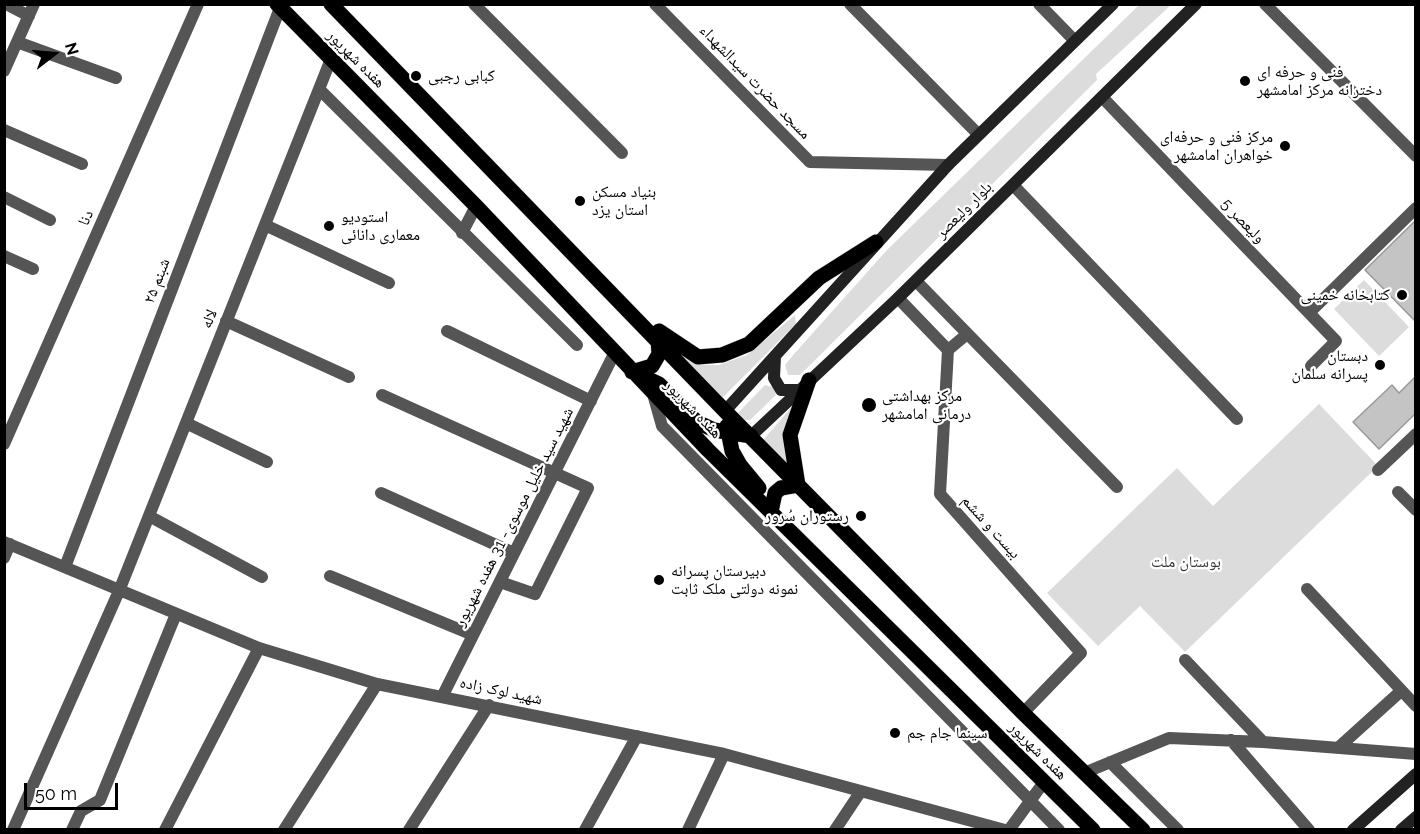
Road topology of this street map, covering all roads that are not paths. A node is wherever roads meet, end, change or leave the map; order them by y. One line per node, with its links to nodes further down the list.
1 (6, 4): 12 (street)
2 (198, 4): 62 (street, دنا)
3 (331, 4): 40 (main road, هفده شهریور)
4 (474, 4): 22 (street)
5 (655, 4): 25 (street, مسجد حضرت سیدالشهداء)
6 (850, 4): 21 (street)
7 (1039, 4): 13 (street)
8 (1113, 4): 13 (main road)
9 (1196, 4): 19 (main road, بلوار ولیعصر)
10 (1265, 4): 23 (street)
11 (279, 6): 15 (main road, هفده شهریور); 78 (street, شبنم ۲۵)
12 (31, 10): 14 (street)
13 (1074, 40): 21 (main road)
14 (17, 42): 16 (street); 17 (street)
15 (331, 59): 18 (street, لاله); 28 (main road, هفده شهریور)
16 (4, 71)
17 (116, 78)
18 (319, 89): 31 (street, لاله); 32 (street)
19 (1102, 97): 26 (main road, بلوار ولیعصر); 39 (street, ولیعصر 5)
20 (4, 130): 24 (street)
21 (978, 135): 25 (main road)
22 (622, 153)
23 (1416, 156)
24 (82, 164)
25 (948, 165): 33 (main road)
26 (1013, 185): 36 (main road, بلوار ولیعصر); 57 (street)
27 (4, 197): 30 (street)
28 (476, 206): 32 (street); 47 (main road, هفده شهریور)
29 (1416, 208): 39 (street)
30 (50, 220)
31 (265, 225): 37 (street); 41 (street, لاله)
32 (462, 232): 45 (street)
33 (876, 242): 40 (main road); 48 (main road)
34 (4, 256): 35 (street)
35 (33, 268)
36 (916, 281): 38 (main road, بلوار ولیعصر); 43 (street)
37 (389, 283)
38 (898, 298): 46 (street); 52 (main road, بلوار ولیعصر)
39 (1309, 313): 49 (street, ولیعصر 5)
40 (632, 314): 44 (main road, هفده شهریور)
41 (226, 321): 51 (street); 58 (street, لاله)
42 (447, 331): 55 (street)
43 (966, 335): 46 (street); 67 (street)
44 (658, 340): 50 (main road); 56 (main road, هفده شهریور)
45 (577, 345)
46 (948, 350): 93 (street, بیست و ششم)
47 (615, 354): 50 (main road, هفده شهریور); 55 (street, شهید سید خلیل موسوی- 31 هفده شهریور)
48 (775, 356): 52 (main road); 56 (main road)
49 (1311, 366)
50 (632, 372): 53 (main road, هفده شهریور); 59 (main road)
51 (349, 377)
52 (805, 385): 61 (main road, بلوار ولیعصر); 66 (main road)
53 (653, 394): 71 (main road, هفده شهریور); 76 (street)
54 (382, 395): 65 (street)
55 (591, 401): 65 (street, شهید سید خلیل موسوی- 31 هفده شهریور)
56 (725, 411): 59 (main road); 61 (main road, هفده شهریور)
57 (1237, 419)
58 (186, 423): 63 (street); 72 (street, لاله)
59 (728, 433): 61 (main road); 71 (main road)
60 (1416, 434): 64 (street)
61 (751, 436): 66 (main road, هفده شهریور)
62 (4, 444)
63 (267, 462)
64 (1378, 470)
65 (555, 473): 75 (street, شهید سید خلیل موسوی- 31 هفده شهریور); 81 (street)
66 (798, 485): 71 (main road); 93 (main road, هفده شهریور)
67 (1117, 487)
68 (1398, 492): 70 (street)
69 (381, 493): 75 (street)
70 (1416, 510)
71 (771, 512): 74 (main road, هفده شهریور)
72 (149, 516): 80 (street); 83 (street, لاله)
73 (7, 543): 77 (street); 78 (street, شهید لوک زاده)
74 (802, 543): 76 (street); 103 (main road, هفده شهریور)
75 (514, 553): 81 (street, شهید سید خلیل موسوی- 31 هفده شهریور)
76 (790, 556): 105 (street)
77 (4, 558)
78 (65, 567): 83 (street, شهید لوک زاده)
79 (330, 576): 85 (street)
80 (262, 577)
81 (500, 582): 85 (street, شهید سید خلیل موسوی- 31 هفده شهریور)
82 (1307, 589): 89 (street)
83 (119, 591): 84 (street, شهید لوک زاده); 107 (street, لاله)
84 (176, 614): 86 (street, شهید لوک زاده); 108 (street)
85 (473, 635): 90 (street, شهید سید خلیل موسوی- 31 هفده شهریور)
86 (259, 648): 88 (street, شهید لوک زاده); 109 (street)
87 (1185, 660): 96 (street)
88 (377, 684): 90 (street, شهید لوک زاده); 110 (street)
89 (1401, 691): 92 (street); 97 (street)
90 (443, 695): 91 (street, شهید لوک زاده)
91 (489, 705): 94 (street, شهید لوک زاده); 111 (street)
92 (1416, 706)
93 (1023, 713): 101 (main road, هفده شهریور)
94 (637, 736): 98 (street, شهید لوک زاده); 112 (street)
95 (1231, 740): 96 (street); 100 (street); 120 (street)
96 (1263, 742): 97 (street)
97 (1339, 747): 99 (street)
98 (724, 754): 104 (street, شهید لوک زاده); 113 (street)
99 (1416, 754)
100 (1110, 762): 101 (street); 119 (street)
101 (1084, 773): 118 (main road, هفده شهریور)
102 (1416, 774): 121 (main road)
103 (1044, 782): 105 (street); 117 (main road, هفده شهریور)
104 (861, 791): 114 (street); 115 (street, شهید لوک زاده)
105 (1029, 799): 115 (street); 116 (street)
106 (1416, 817): 122 (main road)
107 (13, 830)
108 (72, 830)
109 (165, 830)
110 (284, 830)
111 (409, 830)
112 (585, 830)
113 (688, 830)
114 (835, 830)
115 (1007, 830)
116 (1059, 830)
117 (1093, 830)
118 (1143, 830)
119 (1178, 830)
120 (1309, 830)
121 (1353, 830)
122 (1401, 830)

